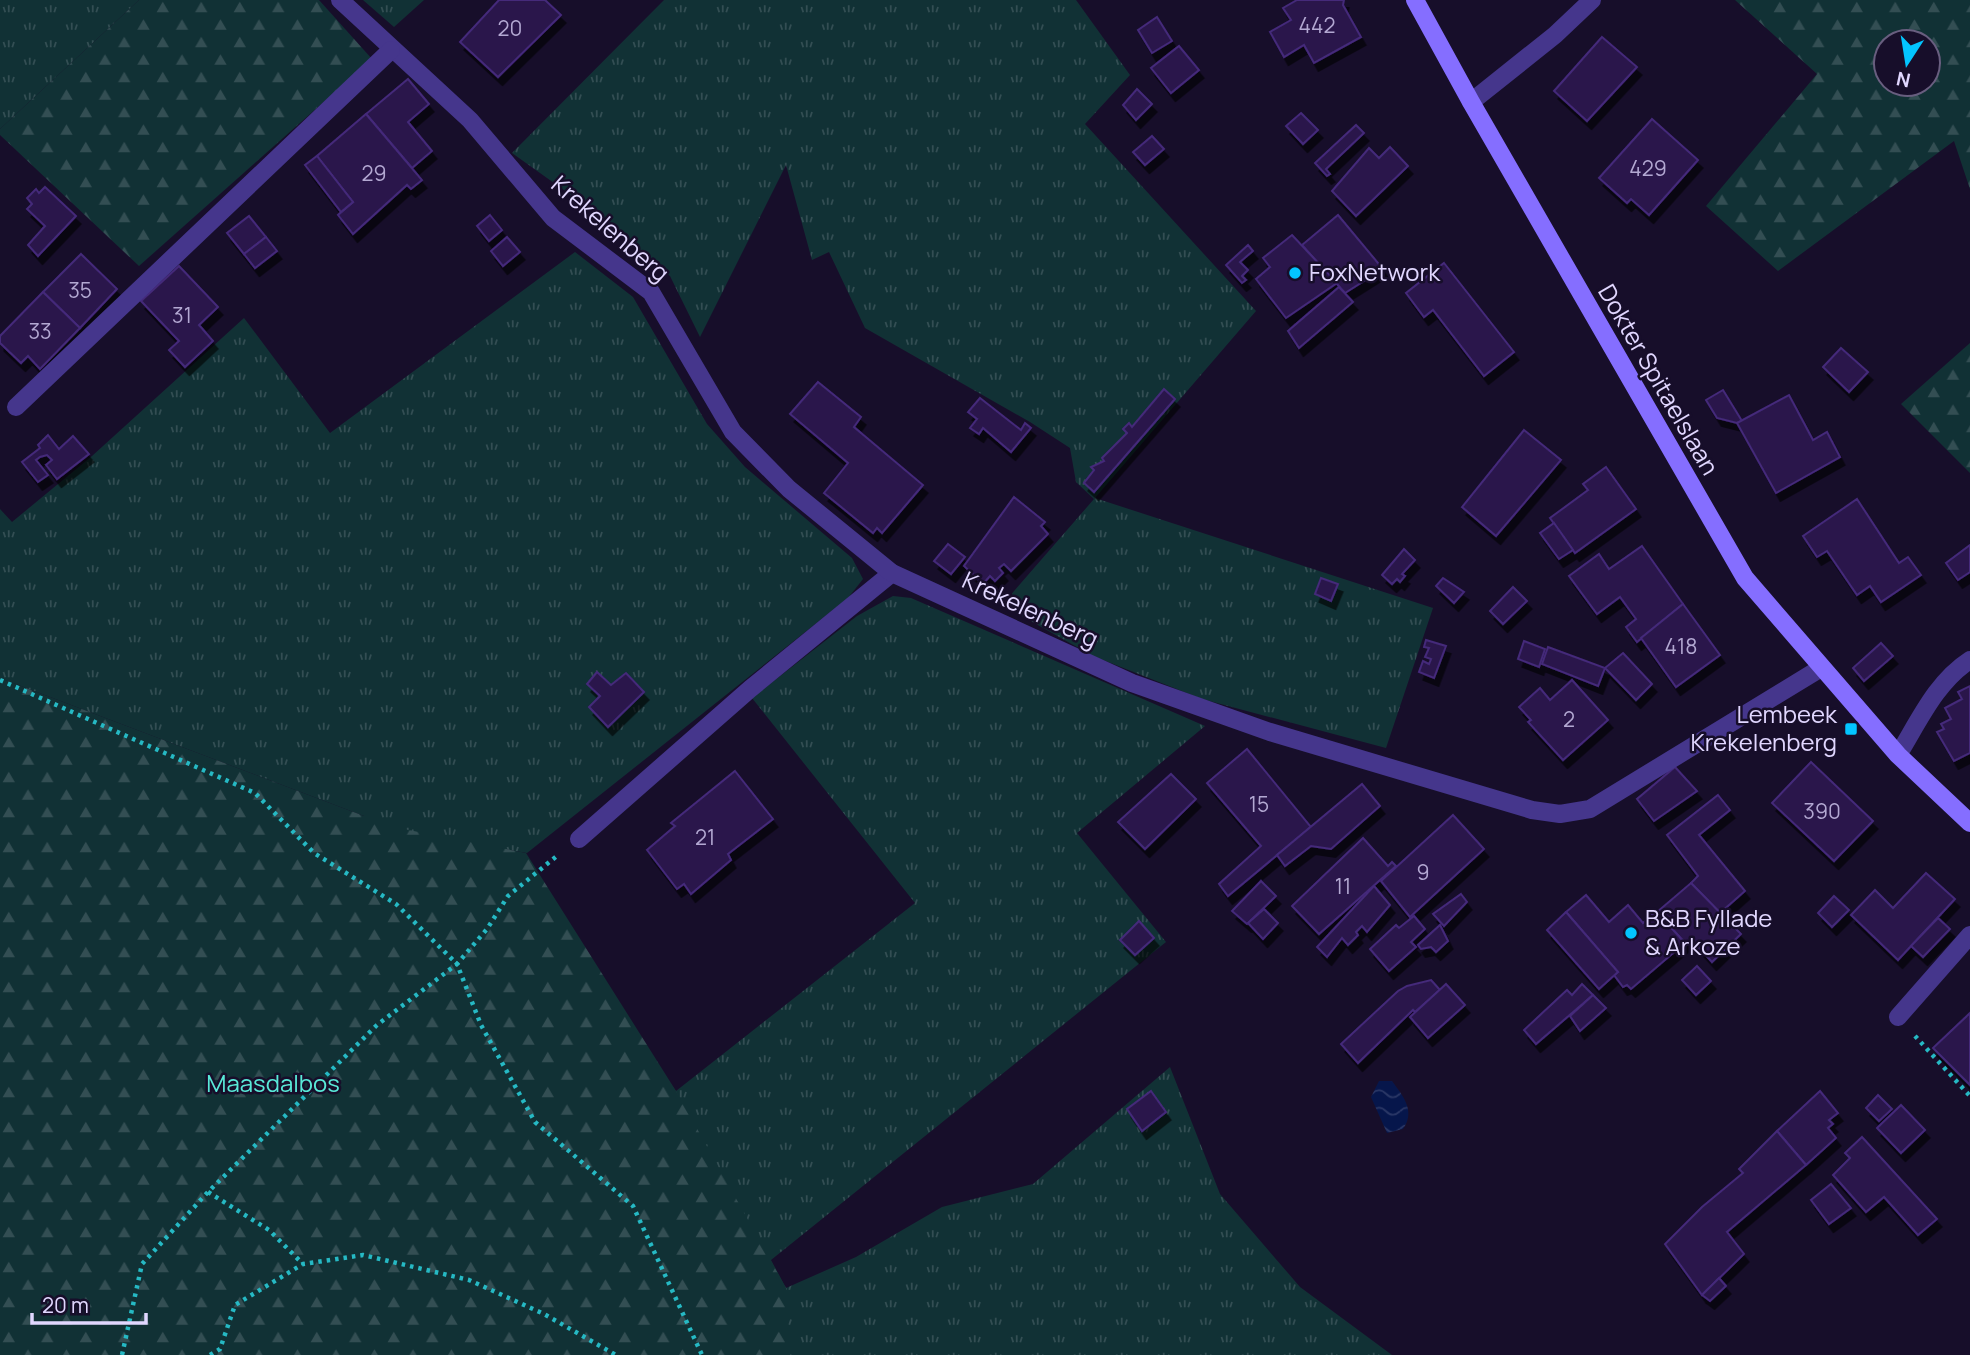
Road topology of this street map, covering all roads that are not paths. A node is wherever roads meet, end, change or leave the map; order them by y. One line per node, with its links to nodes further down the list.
1 (340, 0): 4 (street, Krekelenberg)
2 (1415, 0): 5 (street, Dokter Spitaelslaan)
3 (1592, 0): 5 (street)
4 (391, 50): 6 (street); 7 (street, Krekelenberg)
5 (1471, 102): 9 (street, Dokter Spitaelslaan)
6 (16, 407)
7 (892, 573): 9 (street, Krekelenberg); 12 (street)
8 (1970, 660): 10 (street)
9 (1821, 668): 10 (street, Dokter Spitaelslaan)
10 (1898, 755): 11 (street, Dokter Spitaelslaan)
11 (1970, 822)
12 (579, 839)
13 (1970, 935): 14 (street)
14 (1898, 1017)

